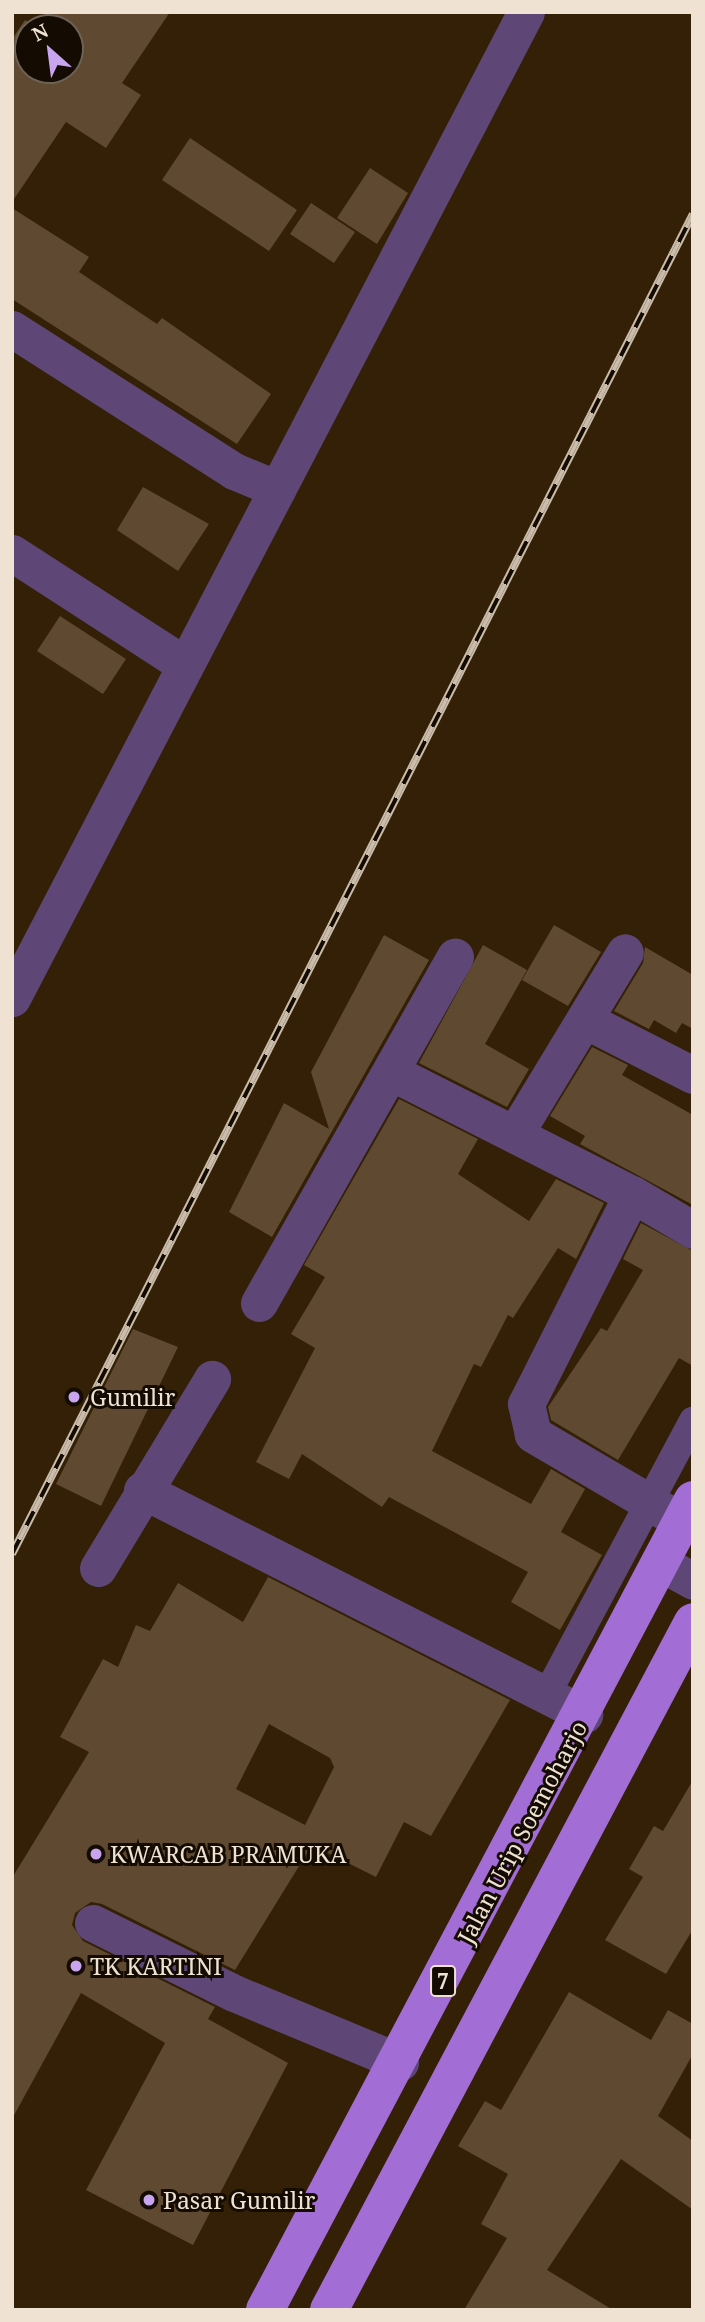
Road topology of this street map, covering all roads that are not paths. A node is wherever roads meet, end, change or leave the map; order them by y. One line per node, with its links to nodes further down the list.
1 (526, 12): 3 (street)
2 (12, 329): 3 (street)
3 (277, 489): 5 (street)
4 (12, 553): 5 (street)
5 (185, 665): 8 (street)
6 (625, 952): 9 (street)
7 (455, 957): 10 (street)
8 (12, 998)
9 (585, 1020): 11 (street); 12 (street)
10 (393, 1073): 12 (street); 15 (street)
11 (693, 1075)
12 (516, 1132): 13 (street)
13 (632, 1194): 14 (street); 19 (street)
14 (693, 1230)
15 (259, 1303)
16 (212, 1379): 18 (street)
17 (693, 1421): 19 (street)
18 (142, 1490): 21 (street); 24 (street)
19 (675, 1508): 20 (highway, Jalan Urip Soemoharjo / 7); 24 (street)
20 (659, 1562): 22 (street); 25 (highway, Jalan Urip Soemoharjo / 7)
21 (97, 1568)
22 (693, 1581)
23 (693, 1622): 28 (highway)
24 (547, 1694): 25 (street)
25 (584, 1714): 27 (highway, Jalan Urip Soemoharjo / 7)
26 (93, 1923): 27 (street)
27 (400, 2062): 29 (highway, Jalan Urip Soemoharjo / 7)
28 (337, 2299)
29 (265, 2310)

